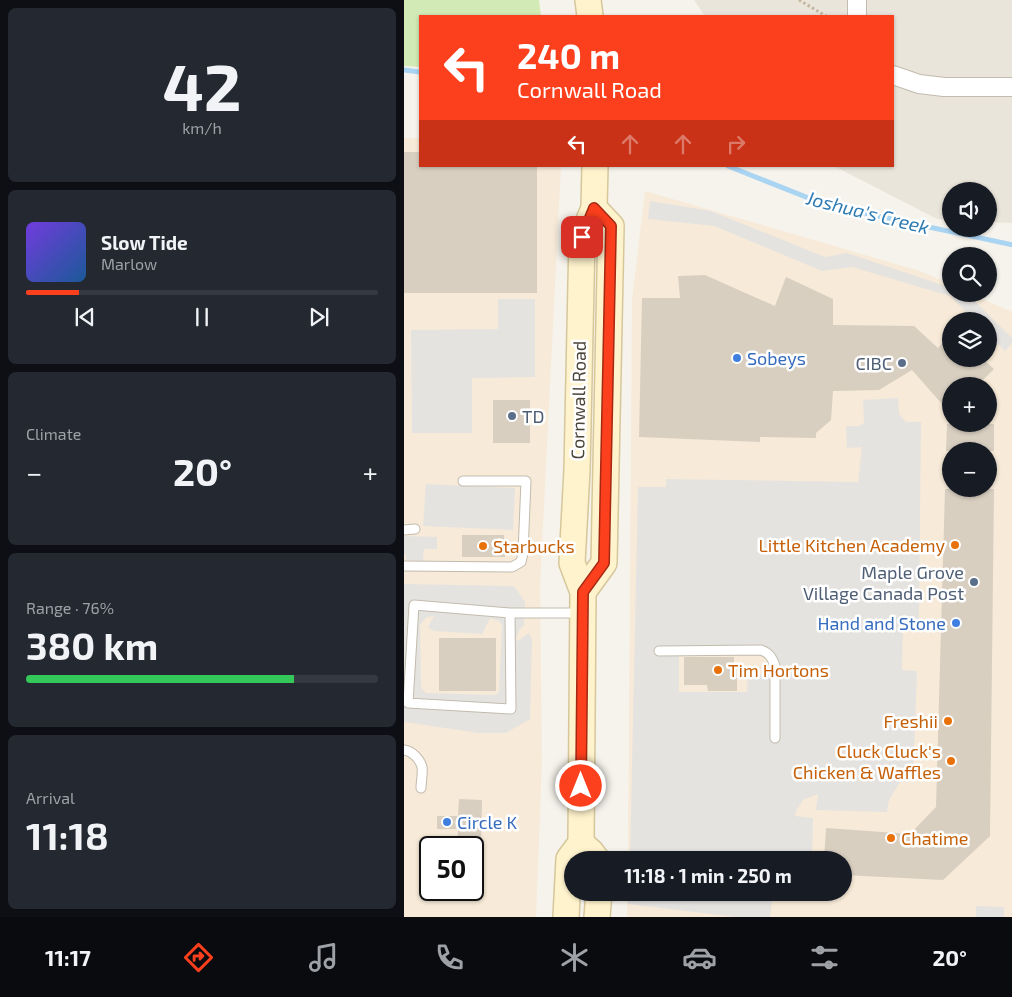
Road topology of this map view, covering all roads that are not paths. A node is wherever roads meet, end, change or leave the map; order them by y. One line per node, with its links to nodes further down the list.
1 (588, 0): 3 (main road)
2 (857, 0): 4 (street)
3 (590, 15)
4 (857, 15)
5 (894, 75): 6 (street)
6 (1012, 87)
7 (595, 167): 12 (main road, Cornwall Road)
8 (463, 482): 11 (lane)
9 (415, 529): 10 (lane)
10 (404, 530)
11 (404, 566)
12 (582, 602): 13 (lane); 18 (main road, Cornwall Road)
13 (510, 612): 13 (lane)
14 (659, 651): 15 (lane)
15 (775, 738)
16 (404, 750): 17 (lane)
17 (421, 788)
18 (589, 851)
19 (567, 901): 21 (main road, Cornwall Road)
20 (598, 901): 22 (main road)
21 (566, 917)
22 (597, 917)

